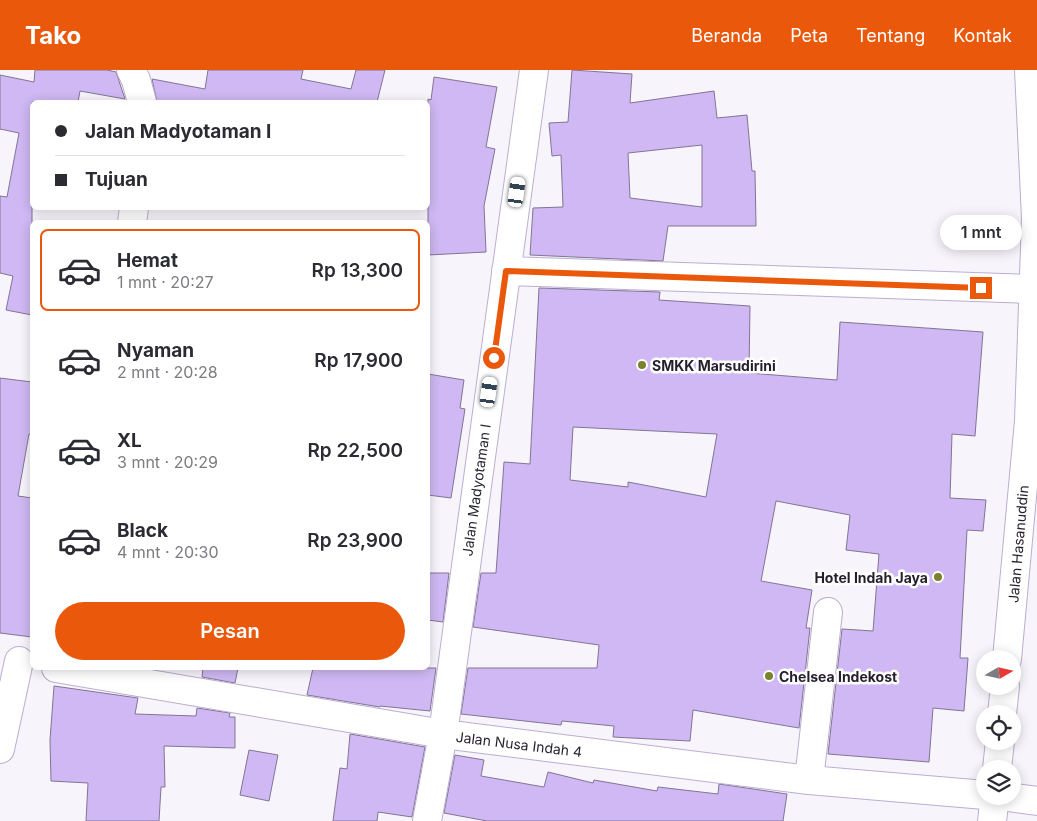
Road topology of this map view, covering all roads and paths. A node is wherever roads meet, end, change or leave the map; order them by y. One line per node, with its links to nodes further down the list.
1 (131, 70): 4 (street)
2 (534, 70): 5 (street, Jalan Madyotaman I)
3 (1029, 70): 6 (street, Jalan Hasanuddin)
4 (141, 100)
5 (506, 271): 6 (street); 11 (street, Jalan Madyotaman I)
6 (1033, 289): 8 (street, Jalan Hasanuddin)
7 (828, 612): 13 (street)
8 (1009, 650)
9 (17, 660): 12 (street)
10 (75, 670): 11 (street, Jalan Nusa Indah 4)
11 (443, 734): 13 (street, Jalan Nusa Indah 4); 18 (street, Jalan Madyotaman I)
12 (0, 750)
13 (809, 780): 14 (street, Jalan Nusa Indah 4)
14 (976, 794)
15 (1021, 799): 16 (street)
16 (1037, 801)
17 (994, 805): 19 (street)
18 (427, 821)
19 (992, 821)

